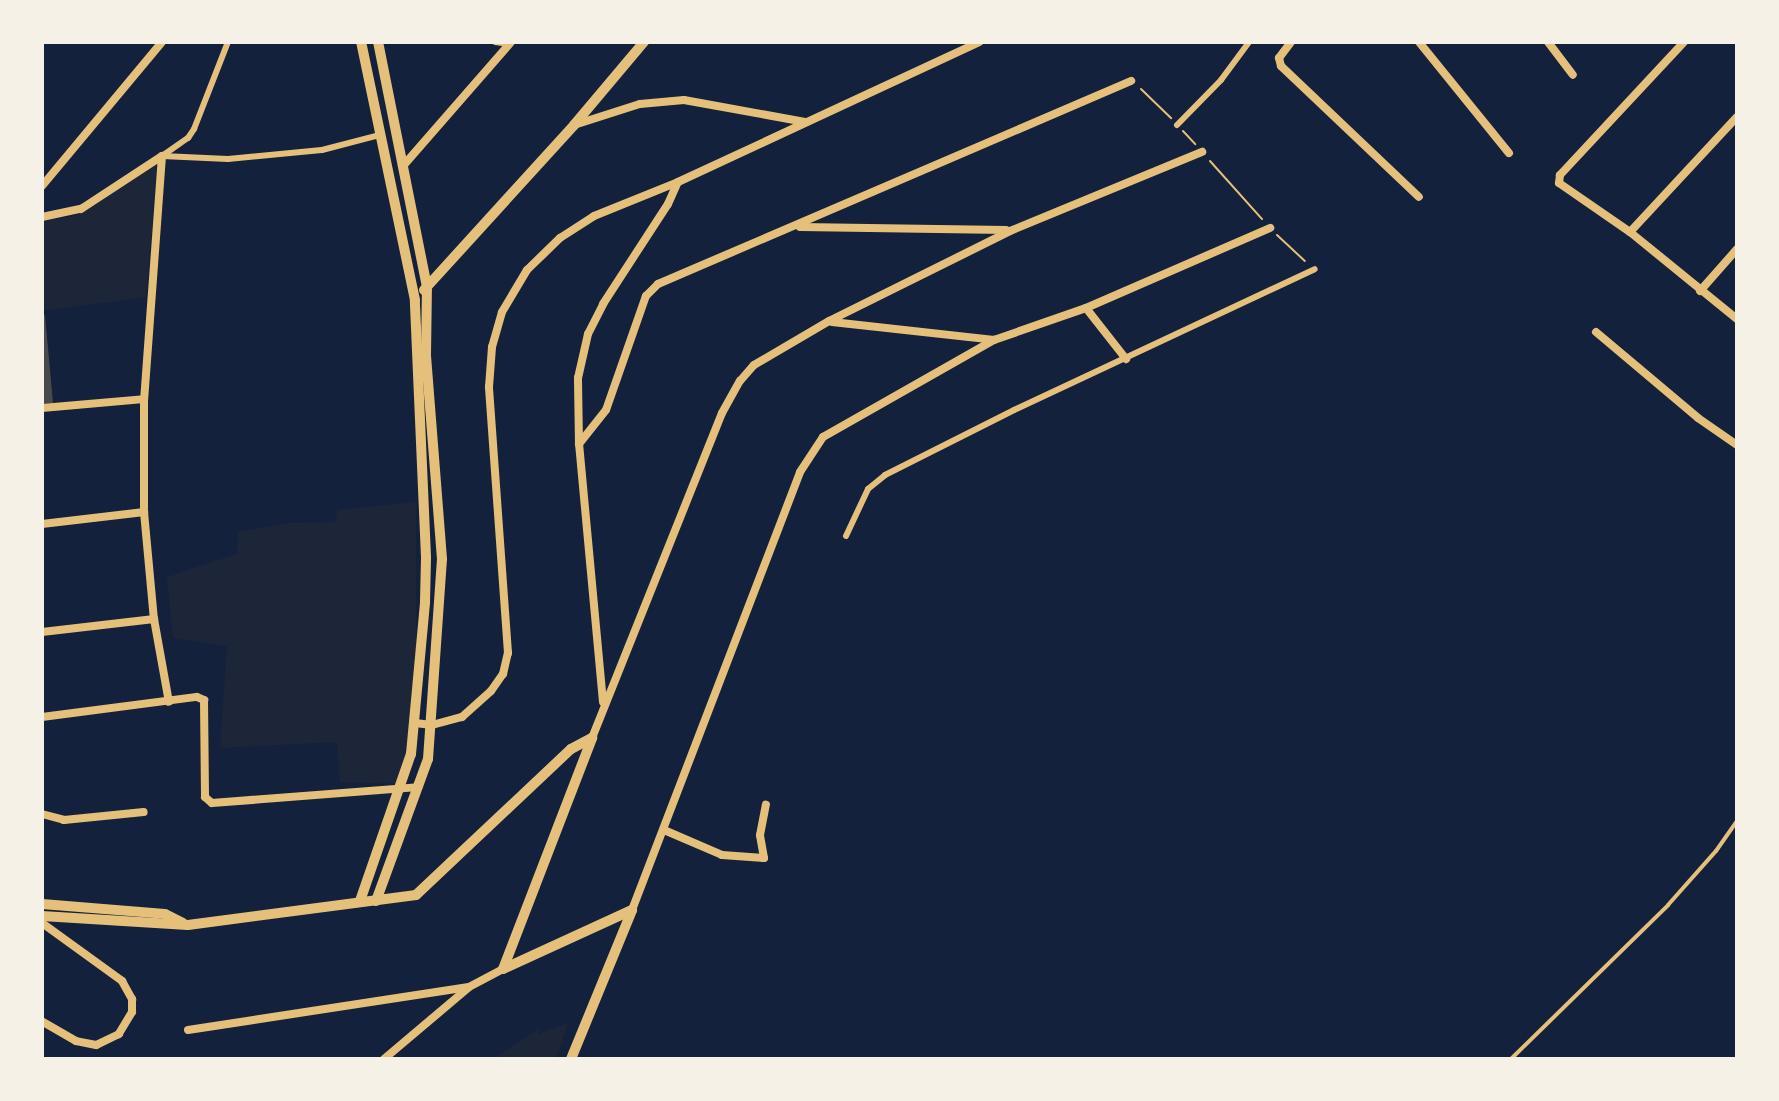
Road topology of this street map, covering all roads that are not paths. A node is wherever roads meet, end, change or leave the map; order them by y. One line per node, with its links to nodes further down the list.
1 (162, 42): 28 (street)
2 (228, 42): 25 (street)
3 (361, 42): 22 (street)
4 (378, 42): 26 (street)
5 (495, 42): 14 (street)
6 (644, 42): 20 (street)
7 (979, 42): 19 (street)
8 (1249, 42): 21 (street)
9 (1274, 42): 15 (street)
10 (1291, 42): 15 (street)
11 (1419, 42): 24 (street)
12 (1548, 42): 16 (street)
13 (1684, 42): 34 (street)
14 (511, 43): 26 (street)
15 (1281, 54): 29 (street)
16 (1573, 75)
17 (1131, 81): 31 (street)
18 (1737, 117): 34 (street)
19 (806, 122): 20 (street); 27 (street)
20 (574, 125): 37 (street)
21 (1177, 125)
22 (379, 135): 25 (street); 39 (street)
23 (1202, 152): 33 (street)
24 (1509, 153)
25 (162, 156): 30 (street); 46 (street)
26 (403, 166): 37 (street)
27 (678, 182): 48 (street); 59 (street)
28 (42, 186)
29 (1419, 197)
30 (42, 217)
31 (795, 227): 33 (street); 48 (street)
32 (1270, 228): 40 (street)
33 (1010, 231): 42 (street)
34 (1630, 232): 38 (street)
35 (1737, 249): 38 (street)
36 (1315, 269): 45 (street)
37 (427, 287): 39 (street); 59 (street)
38 (1700, 291): 41 (street)
39 (415, 300): 58 (street)
40 (1086, 308): 44 (street); 45 (street)
41 (1737, 319)
42 (829, 321): 44 (street); 56 (street)
43 (1596, 332): 49 (street)
44 (994, 340): 67 (street)
45 (1126, 359): 52 (street)
46 (144, 399): 47 (street); 50 (street)
47 (42, 408)
48 (579, 444): 56 (street)
49 (1737, 445)
50 (144, 512): 51 (street); 53 (street)
51 (42, 524)
52 (846, 536)
53 (154, 619): 54 (street); 55 (street)
54 (42, 632)
55 (169, 702): 57 (street); 61 (street)
56 (603, 707): 60 (street)
57 (42, 717)
58 (415, 723): 59 (street); 61 (street)
59 (432, 725): 62 (street)
60 (592, 738): 69 (street); 75 (street)
61 (401, 787): 62 (street); 68 (street)
62 (418, 787): 69 (street)
63 (766, 805): 67 (street)
64 (144, 812): 65 (street)
65 (42, 814)
66 (1737, 821): 81 (lane)
67 (664, 830): 71 (street)
68 (360, 901): 69 (street); 74 (street)
69 (376, 901)
70 (42, 904): 74 (street)
71 (632, 910): 75 (street); 80 (street)
72 (42, 916): 74 (street)
73 (42, 923): 77 (street)
74 (188, 925)
75 (503, 969): 76 (street)
76 (469, 987): 78 (street); 79 (street)
77 (42, 1021)
78 (188, 1030)
79 (384, 1059)
80 (571, 1059)
81 (1511, 1059)

